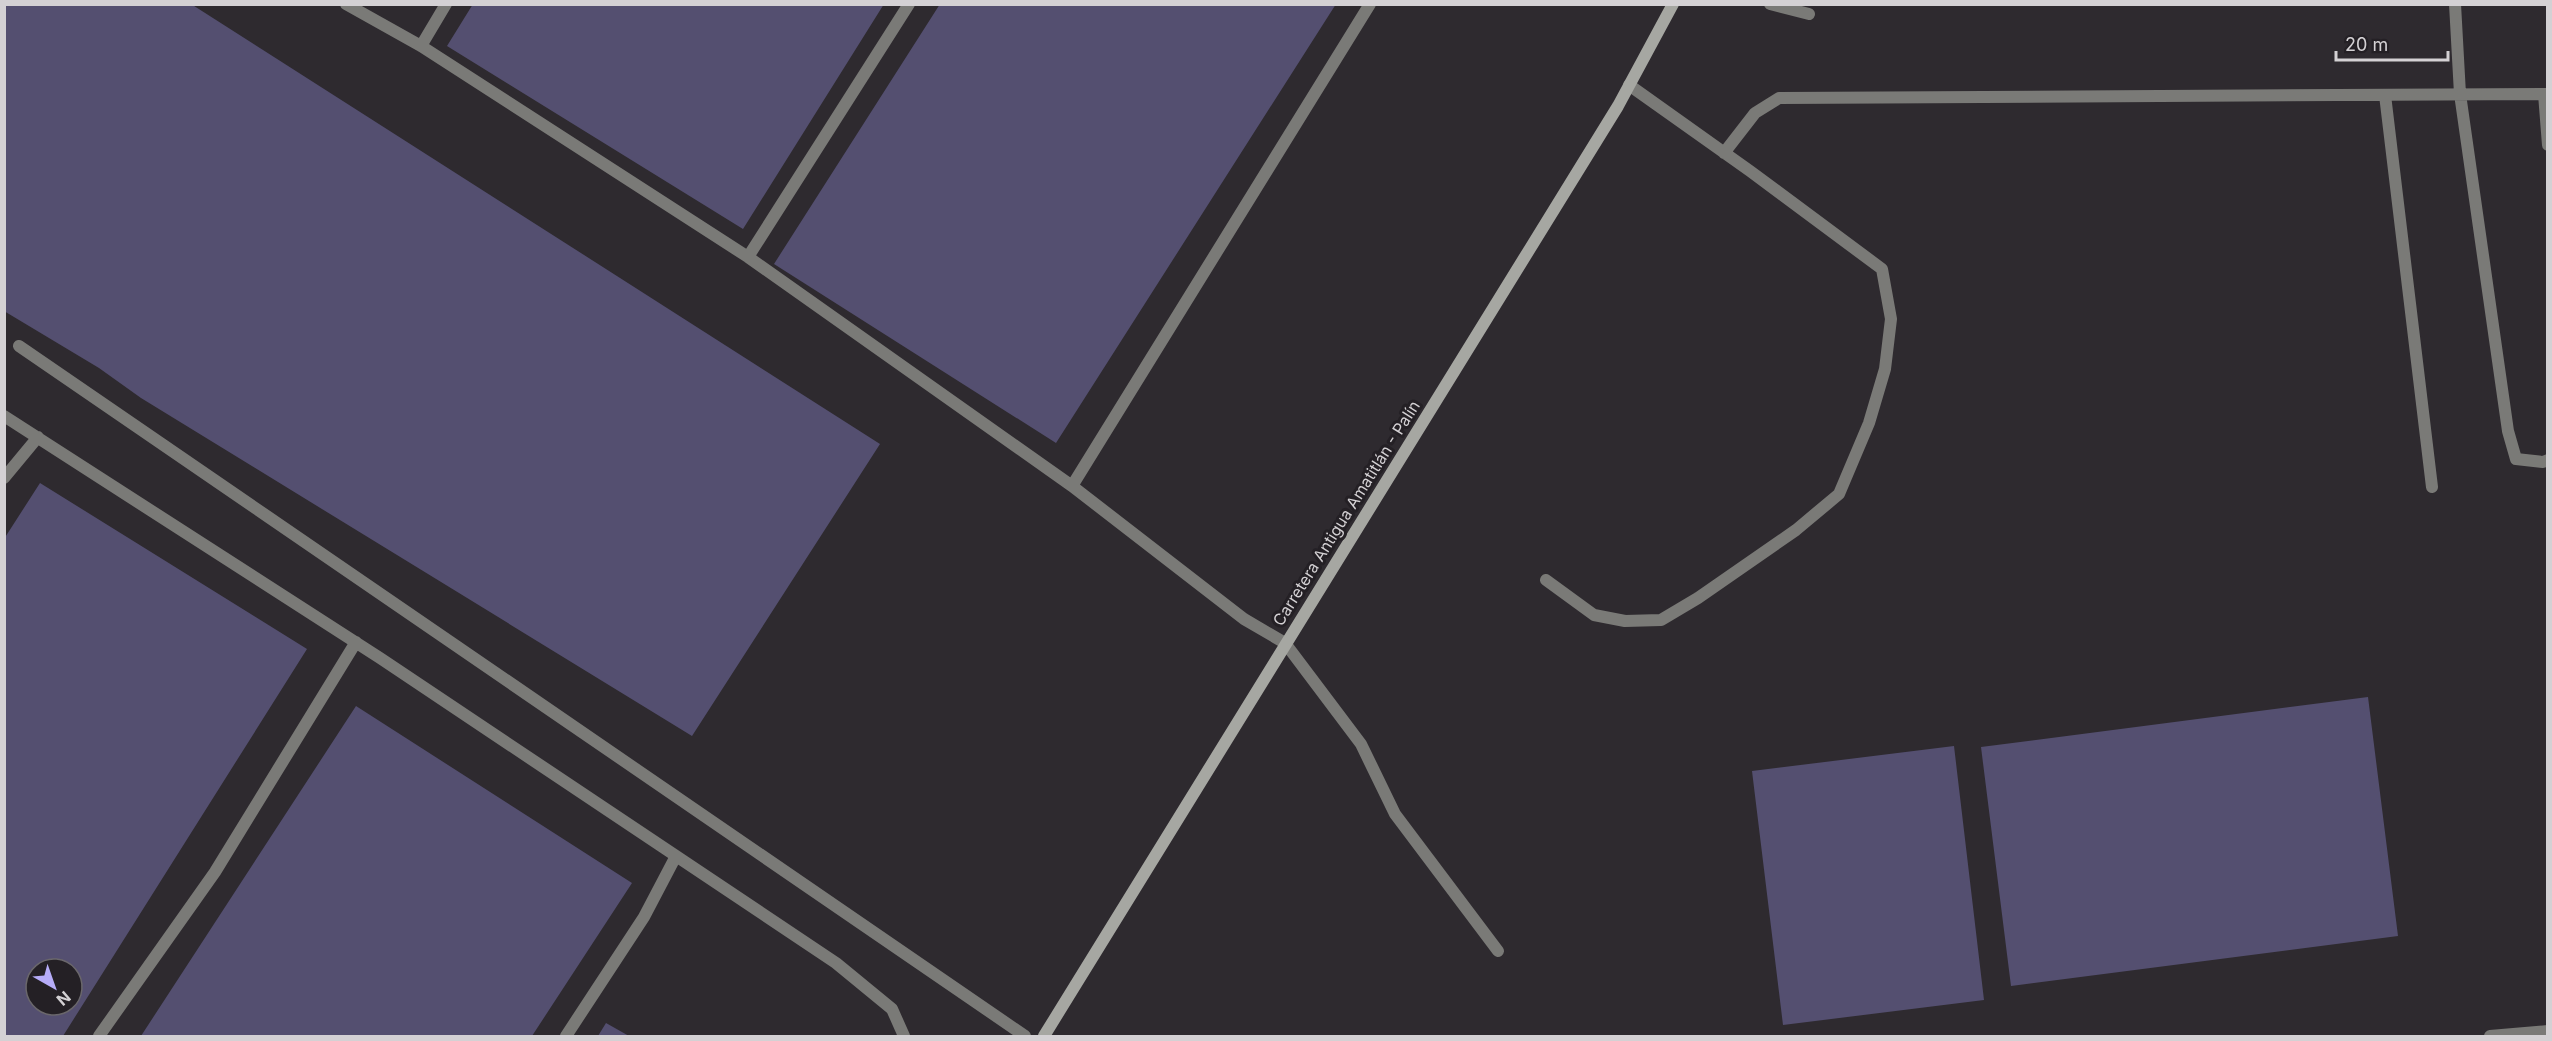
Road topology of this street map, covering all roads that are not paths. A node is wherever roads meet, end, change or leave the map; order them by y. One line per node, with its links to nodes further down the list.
1 (346, 4): 9 (street)
2 (446, 4): 9 (street)
3 (909, 4): 16 (street)
4 (1370, 4): 22 (street)
5 (1673, 4): 10 (main road, Carretera Antigua Amatitlán - Palín)
6 (1770, 4): 8 (street)
7 (2455, 4): 11 (street)
8 (1809, 14)
9 (420, 45): 16 (street)
10 (1629, 85): 15 (street); 26 (main road, Carretera Antigua Amatitlán - Palín)
11 (2460, 94): 12 (street); 13 (street); 20 (street)
12 (2546, 94): 14 (street)
13 (2385, 95): 15 (street); 23 (street)
14 (2547, 145)
15 (1724, 153): 24 (street)
16 (748, 257): 22 (street)
17 (19, 346): 33 (street)
18 (4, 416): 19 (street)
19 (38, 437): 21 (street); 25 (street)
20 (2547, 460)
21 (4, 478)
22 (1072, 486): 26 (street)
23 (2432, 487)
24 (1546, 579)
25 (356, 642): 27 (street); 30 (street)
26 (1285, 643): 28 (street); 34 (main road, Carretera Antigua Amatitlán - Palín)
27 (676, 856): 31 (street); 32 (street)
28 (1498, 951)
29 (2547, 1031): 36 (street)
30 (99, 1036)
31 (566, 1036)
32 (904, 1036)
33 (1025, 1036)
34 (1044, 1036)
35 (2490, 1036): 36 (street)
36 (2509, 1036)

